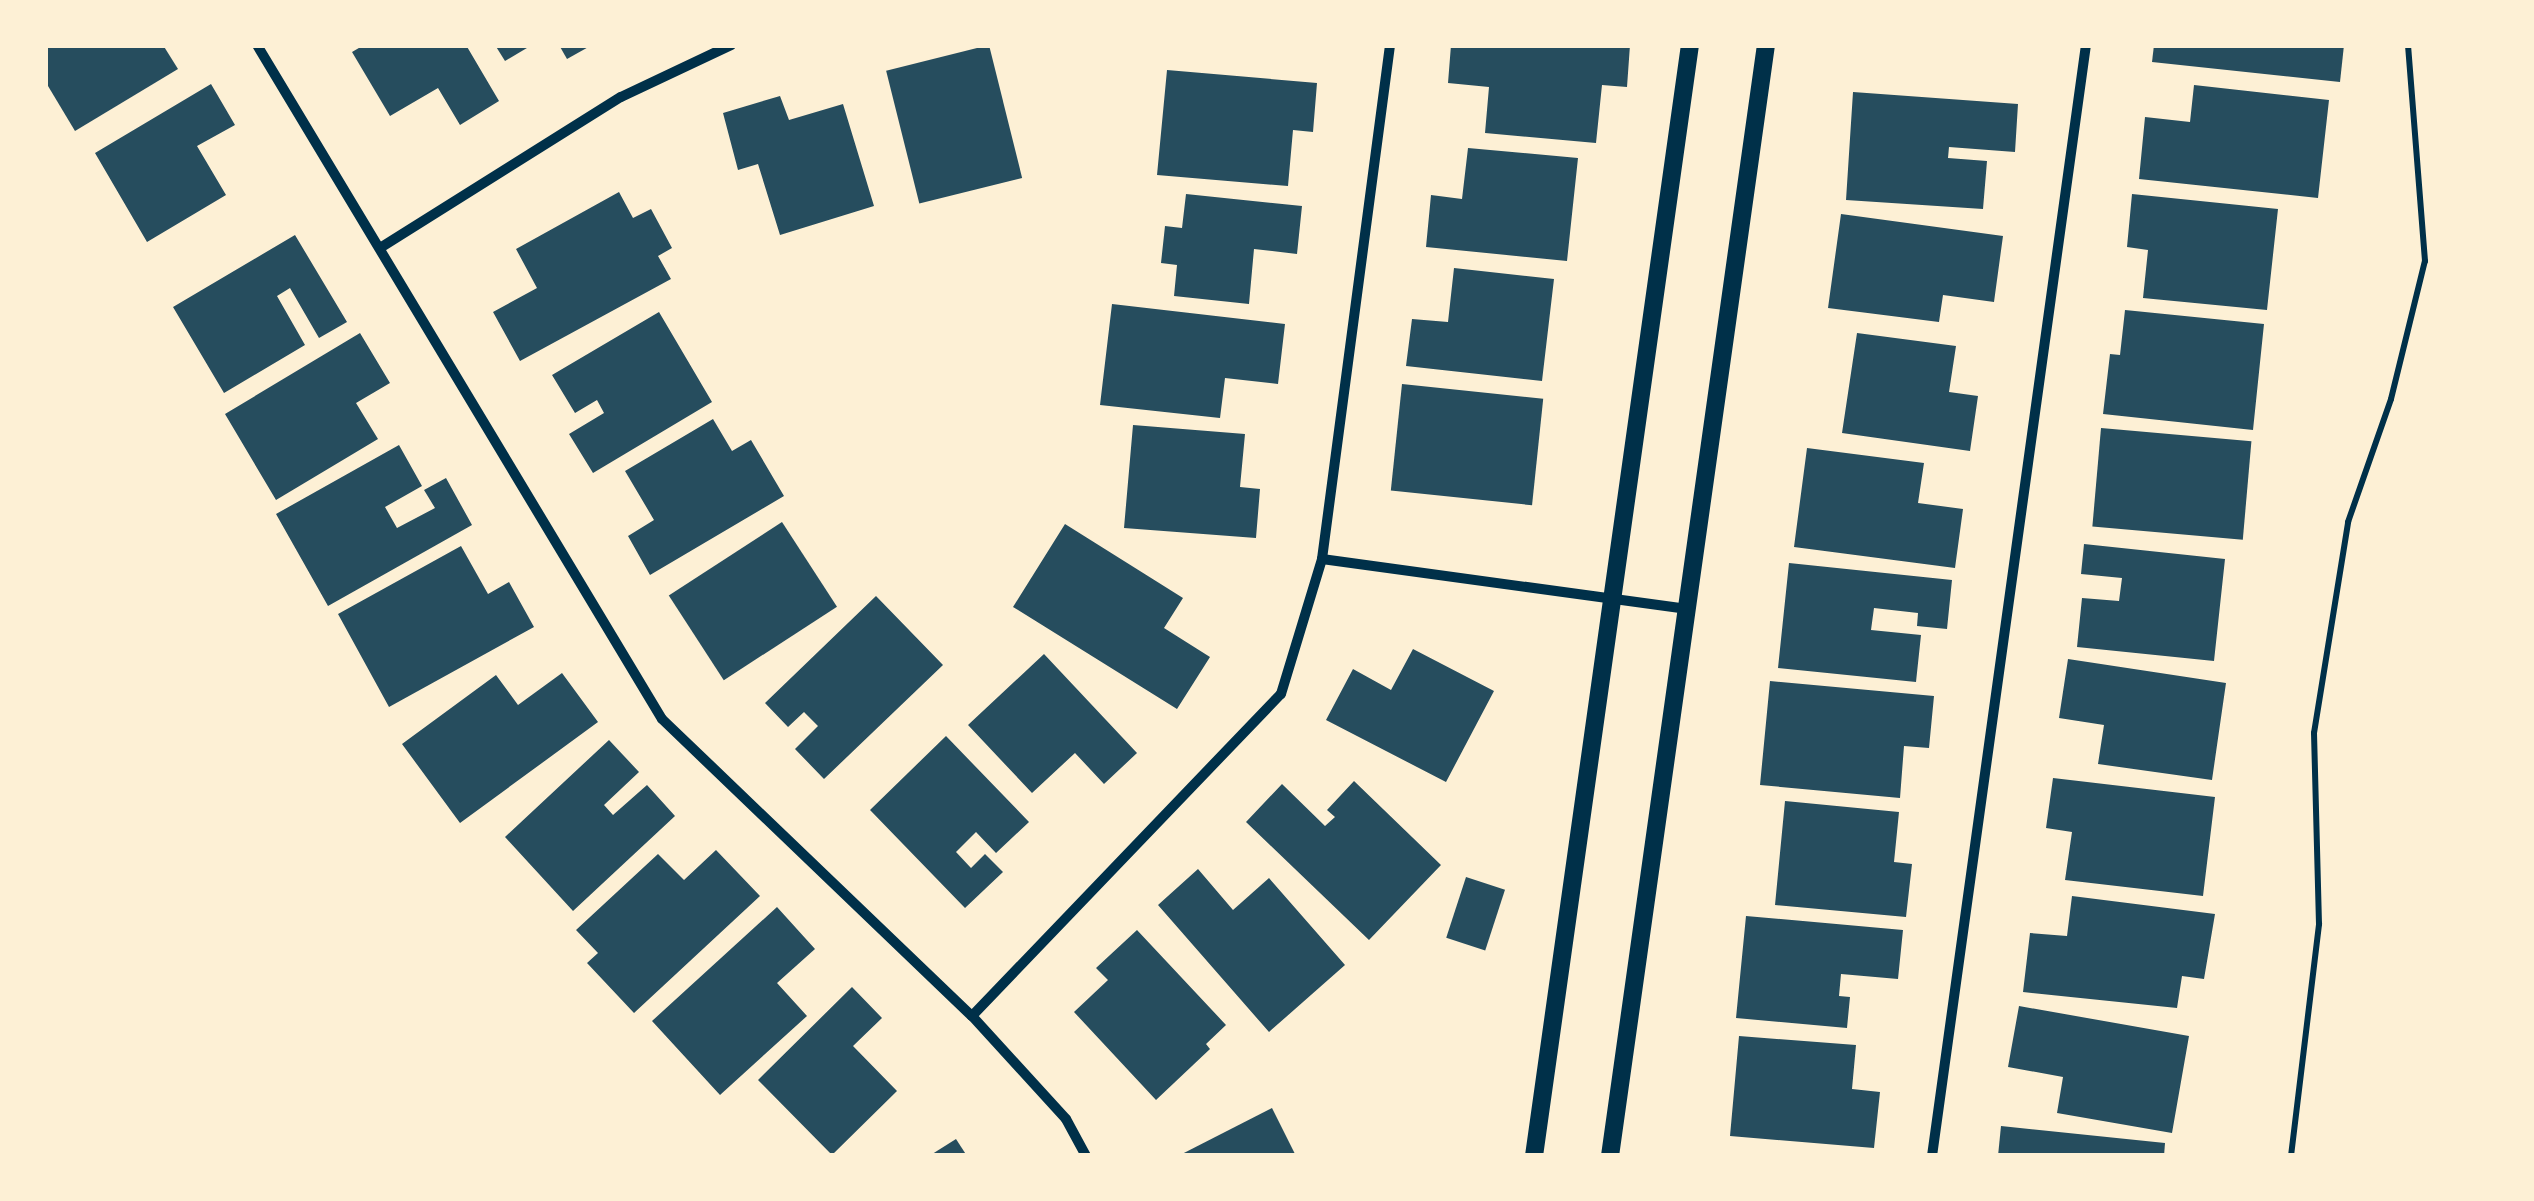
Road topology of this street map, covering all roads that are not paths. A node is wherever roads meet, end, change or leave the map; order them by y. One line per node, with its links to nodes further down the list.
1 (258, 45): 7 (street)
2 (731, 45): 7 (street)
3 (1390, 45): 8 (street)
4 (1690, 45): 9 (street)
5 (1766, 45): 10 (street)
6 (2086, 45): 15 (street)
7 (380, 248): 11 (street)
8 (1322, 559): 9 (street); 11 (street)
9 (1611, 600): 10 (street); 13 (street)
10 (1686, 610): 14 (street)
11 (972, 1016): 12 (street)
12 (1086, 1156)
13 (1534, 1156)
14 (1610, 1156)
15 (1932, 1156)

